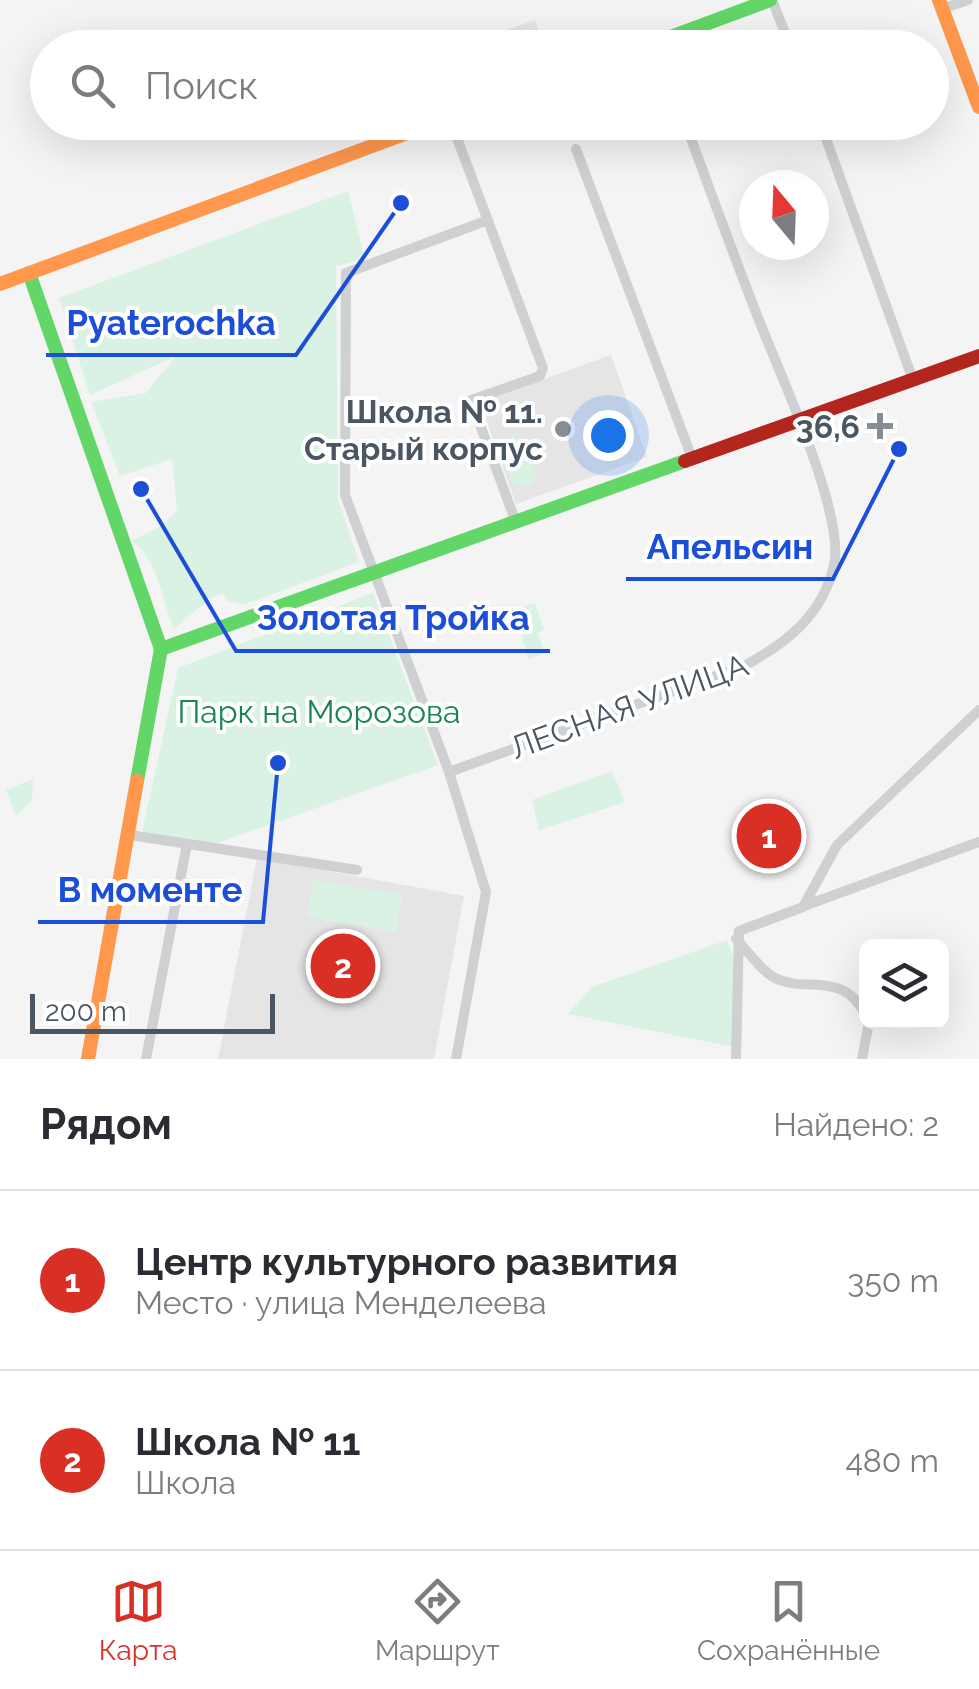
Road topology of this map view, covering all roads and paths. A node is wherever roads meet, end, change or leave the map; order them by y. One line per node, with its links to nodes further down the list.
1 (771, 0): 4 (street); 5 (street)
2 (968, 0): 3 (street)
3 (940, 4): 6 (street)
4 (692, 30)
5 (784, 30)
6 (979, 107)
7 (388, 140): 13 (street)
8 (458, 140): 12 (street)
9 (693, 140): 17 (street, ЛЕСНАЯ УЛИЦА)
10 (826, 140): 16 (street)
11 (576, 150): 18 (street)
12 (488, 220): 19 (street); 20 (street)
13 (28, 273): 14 (street); 21 (street)
14 (0, 284)
15 (979, 356): 16 (street)
16 (913, 380): 17 (street)
17 (798, 420): 18 (street); 23 (street, ЛЕСНАЯ УЛИЦА)
18 (692, 458): 19 (street)
19 (515, 520): 20 (street)
20 (373, 574): 21 (street); 23 (street)
21 (162, 650): 24 (street)
22 (979, 710): 28 (street)
23 (448, 772): 34 (street)
24 (130, 835): 26 (street); 32 (street)
25 (979, 842): 28 (street)
26 (187, 844): 27 (street); 33 (street)
27 (357, 870)
28 (803, 906): 29 (street)
29 (735, 938): 30 (street); 35 (street)
30 (859, 1003)
31 (866, 1029): 36 (street)
32 (88, 1059)
33 (146, 1059)
34 (456, 1059)
35 (736, 1059)
36 (862, 1059)

